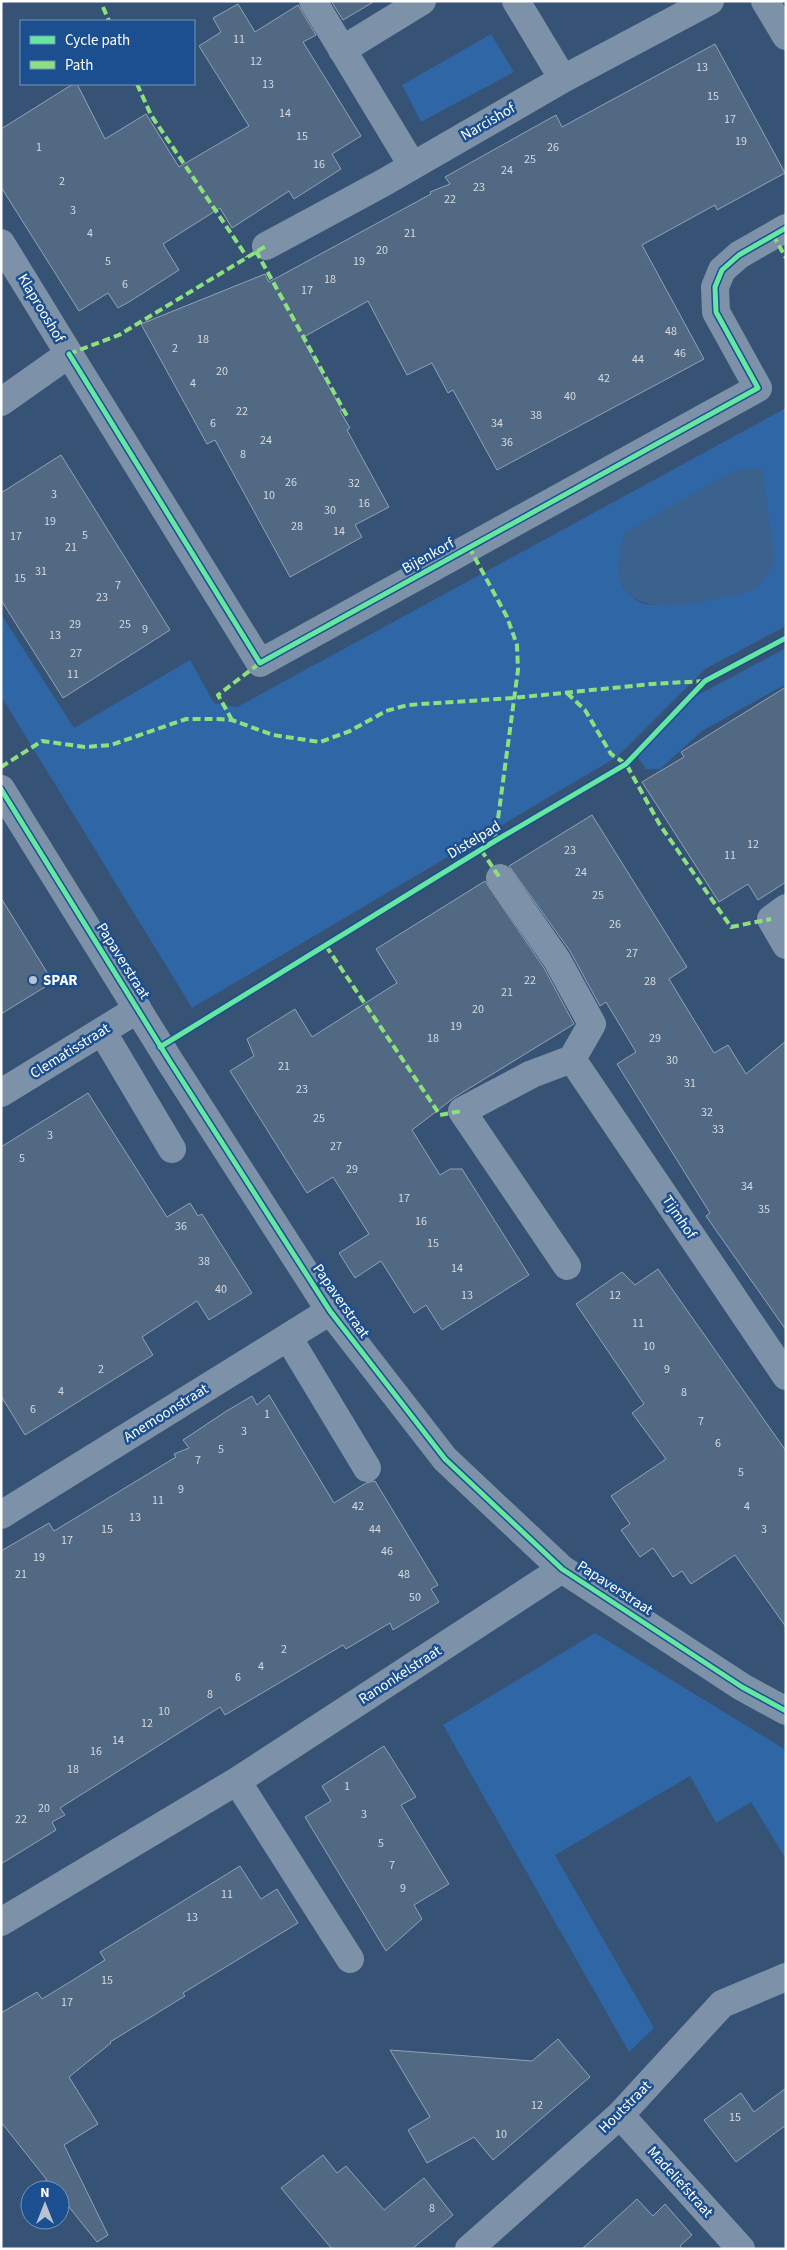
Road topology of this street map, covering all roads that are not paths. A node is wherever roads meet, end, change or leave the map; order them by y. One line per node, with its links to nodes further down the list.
1 (313, 1): 7 (street)
2 (422, 1): 7 (street)
3 (516, 1): 8 (street)
4 (710, 1): 8 (street, Narcishof)
5 (765, 1): 6 (street)
6 (786, 36)
7 (342, 50): 9 (street)
8 (563, 79): 9 (street, Narcishof)
9 (412, 165): 12 (street, Narcishof)
10 (780, 231): 13 (street, Bijenkorf)
11 (1, 243): 13 (street, Klaprooshof)
12 (266, 246)
13 (69, 354): 14 (street, Klaprooshof)
14 (1, 402)
15 (1, 789): 19 (street, Papaverstraat)
16 (500, 878): 21 (street)
17 (786, 908): 18 (street)
18 (786, 945)
19 (138, 1009): 20 (street, Clematisstraat); 25 (street, Papaverstraat)
20 (102, 1031): 22 (street, Clematisstraat); 23 (street)
21 (572, 1059): 24 (street); 27 (street, Tijmhof)
22 (1, 1093)
23 (172, 1149)
24 (567, 1266)
25 (330, 1311): 26 (street, Anemoonstraat); 30 (street, Papaverstraat)
26 (288, 1337): 28 (street); 29 (street, Anemoonstraat)
27 (786, 1376)
28 (367, 1468)
29 (1, 1515)
30 (562, 1569): 31 (street, Papaverstraat); 32 (street, Ranonkelstraat)
31 (786, 1711)
32 (237, 1781): 33 (street, Ranonkelstraat); 34 (street)
33 (1, 1922)
34 (350, 1959)
35 (786, 1977): 36 (street, Houtstraat)
36 (620, 2115): 37 (street, Houtstraat); 38 (street, Madeliefstraat)
37 (469, 2249)
38 (741, 2249)

